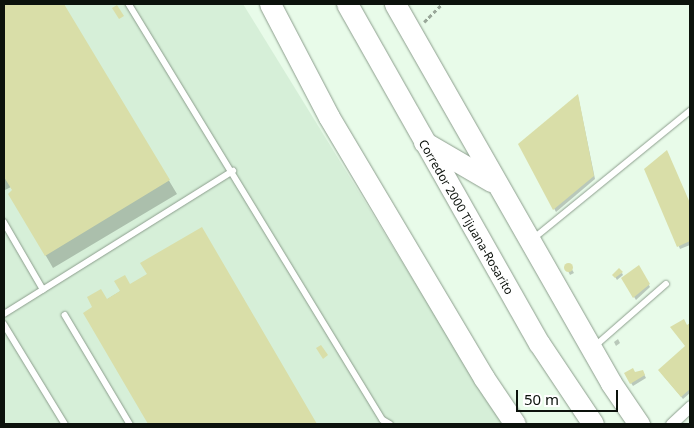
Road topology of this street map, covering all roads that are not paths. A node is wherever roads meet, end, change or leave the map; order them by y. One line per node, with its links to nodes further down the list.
1 (129, 4): 9 (lane)
2 (256, 4): 7 (highway)
3 (270, 4): 7 (highway)
4 (347, 4): 8 (highway, Corredor 2000 Tijuana-Rosarito)
5 (395, 4): 10 (highway)
6 (690, 111): 12 (lane)
7 (329, 117): 19 (highway)
8 (424, 142): 10 (highway); 26 (highway, Corredor 2000 Tijuana-Rosarito)
9 (234, 171): 14 (lane); 23 (lane)
10 (496, 184): 12 (highway)
11 (4, 222): 14 (lane)
12 (530, 242): 18 (highway)
13 (666, 284): 18 (lane)
14 (44, 289): 15 (lane)
15 (4, 314)
16 (65, 315): 22 (lane)
17 (4, 324): 21 (lane)
18 (591, 349): 27 (highway)
19 (492, 389): 24 (highway); 25 (highway)
20 (690, 406): 28 (street)
21 (65, 424)
22 (130, 424)
23 (390, 424)
24 (500, 424)
25 (515, 424)
26 (594, 424)
27 (638, 424)
28 (672, 424)

